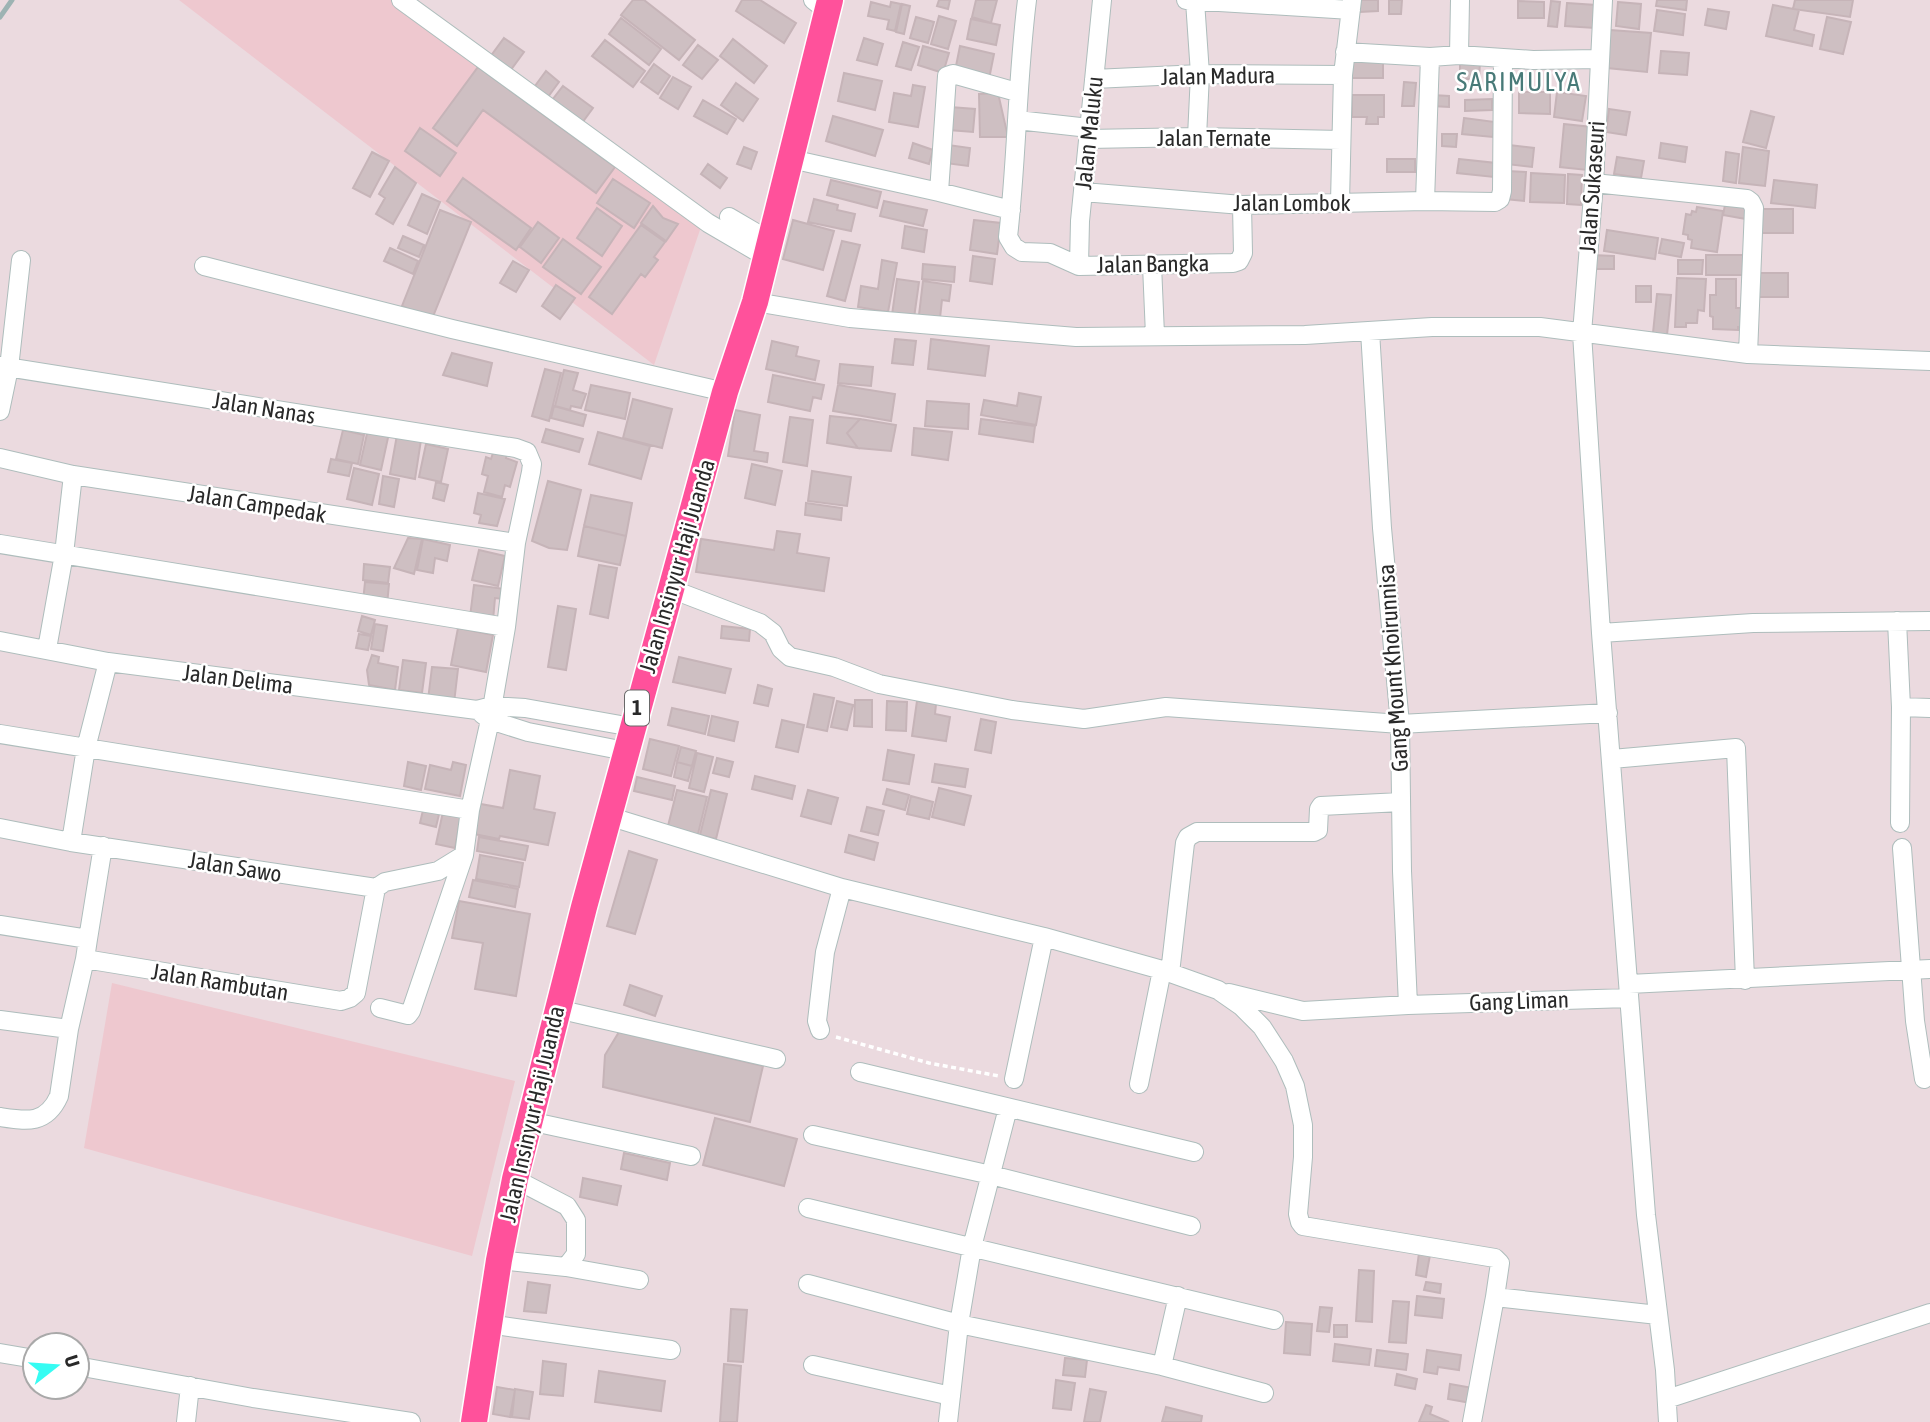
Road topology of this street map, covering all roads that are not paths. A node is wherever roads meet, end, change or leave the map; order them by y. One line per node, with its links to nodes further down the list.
1 (401, 0): 32 (street)
2 (1027, 0): 18 (street)
3 (1102, 0): 17 (street, Jalan Maluku)
4 (1186, 0): 7 (street)
5 (1460, 0): 11 (street)
6 (1603, 0): 14 (street, Jalan Sukaseuri)
7 (1195, 1): 9 (street); 15 (street)
8 (823, 4): 23 (highway, Jalan Insinyur Haji Juanda / 1)
9 (1351, 5): 10 (street)
10 (1345, 52): 12 (street); 16 (street)
11 (1459, 55): 12 (street); 13 (street)
12 (1430, 57): 27 (street)
13 (1503, 59): 14 (street); 27 (street, Jalan Lombok)
14 (1599, 59): 24 (street, Jalan Sukaseuri)
15 (1200, 74): 16 (street, Jalan Madura); 17 (street, Jalan Madura); 21 (street)
16 (1343, 75): 22 (street)
17 (1094, 79): 20 (street, Jalan Maluku)
18 (1017, 92): 19 (street); 25 (street)
19 (1017, 120): 20 (street, Jalan Ternate); 30 (street)
20 (1089, 134): 21 (street, Jalan Ternate); 26 (street, Jalan Maluku)
21 (1197, 137): 22 (street, Jalan Ternate)
22 (1340, 140): 28 (street)
23 (791, 159): 25 (street); 32 (highway, Jalan Insinyur Haji Juanda / 1)
24 (1594, 183): 39 (street, Jalan Sukaseuri); 41 (street)
25 (939, 192): 30 (street)
26 (1083, 192): 29 (street, Jalan Lombok); 36 (street, Jalan Maluku)
27 (1425, 201): 28 (street, Jalan Lombok)
28 (1340, 202): 29 (street, Jalan Lombok)
29 (1242, 205): 34 (street, Jalan Bangka)
30 (1011, 210): 36 (street, Jalan Bangka)
31 (729, 217): 32 (street)
32 (768, 249): 37 (highway, Jalan Insinyur Haji Juanda / 1)
33 (21, 260): 43 (street)
34 (1152, 265): 36 (street, Jalan Bangka); 40 (street)
35 (204, 266): 44 (street)
36 (1079, 266)
37 (755, 302): 40 (street); 44 (highway, Jalan Insinyur Haji Juanda / 1)
38 (1370, 331): 39 (street); 40 (street); 63 (street, Gang Mount Khoirunnisa)
39 (1582, 333): 41 (street); 55 (street, Jalan Sukaseuri)
40 (1154, 335)
41 (1748, 354): 42 (street)
42 (1930, 361)
43 (4, 367): 45 (street); 49 (street, Jalan Nanas)
44 (724, 392): 51 (highway, Jalan Insinyur Haji Juanda / 1)
45 (0, 411)
46 (0, 458): 47 (street, Jalan Campedak)
47 (74, 475): 49 (street, Jalan Campedak); 50 (street)
48 (0, 544): 50 (street)
49 (516, 544): 54 (street)
50 (64, 554): 54 (street); 57 (street)
51 (671, 589): 63 (street); 65 (highway, Jalan Insinyur Haji Juanda / 1)
52 (1897, 621): 53 (street); 55 (street); 59 (street)
53 (1930, 621)
54 (506, 627): 61 (street)
55 (1601, 633): 62 (street, Jalan Sukaseuri)
56 (0, 641): 57 (street, Jalan Delima)
57 (47, 649): 58 (street, Jalan Delima)
58 (108, 662): 61 (street, Jalan Delima); 66 (street)
59 (1901, 707): 60 (street); 71 (street)
60 (1930, 708)
61 (486, 712): 65 (street, Jalan Delima); 65 (street, Jalan Delima); 69 (street)
62 (1608, 713): 63 (street); 67 (street, Jalan Sukaseuri)
63 (1400, 724): 68 (street, Gang Mount Khoirunnisa)
64 (0, 734): 66 (street)
65 (629, 739): 70 (highway, Jalan Insinyur Haji Juanda / 1)
66 (86, 748): 69 (street); 73 (street)
67 (1612, 759): 85 (street); 87 (street, Jalan Sukaseuri)
68 (1401, 802): 84 (street); 88 (street, Gang Mount Khoirunnisa)
69 (470, 810): 76 (street)
70 (608, 816): 78 (street); 90 (highway, Jalan Insinyur Haji Juanda / 1)
71 (1900, 823)
72 (0, 828): 73 (street, Jalan Sawo)
73 (71, 842): 74 (street, Jalan Sawo)
74 (103, 846): 77 (street, Jalan Sawo); 81 (street)
75 (1902, 848): 83 (street)
76 (464, 855): 77 (street, Jalan Sawo); 89 (street)
77 (376, 888): 82 (street, Jalan Rambutan)
78 (842, 888): 80 (street); 93 (street)
79 (0, 925): 81 (street)
80 (1044, 937): 84 (street); 96 (street)
81 (88, 939): 82 (street)
82 (85, 959): 92 (street)
83 (1921, 970): 85 (street, Gang Liman); 97 (street)
84 (1166, 972): 86 (street); 98 (street)
85 (1745, 980): 87 (street, Gang Liman)
86 (1217, 989): 88 (street, Gang Liman); 115 (street)
87 (1629, 991): 88 (street, Gang Liman); 117 (street, Jalan Sukaseuri)
88 (1408, 1005)
89 (380, 1009)
90 (557, 1009): 94 (street); 101 (highway, Jalan Insinyur Haji Juanda / 1)
91 (0, 1020): 92 (street)
92 (69, 1029): 100 (street)
93 (820, 1030)
94 (776, 1059)
95 (860, 1072): 99 (street)
96 (1014, 1079)
97 (1924, 1079)
98 (1139, 1084)
99 (1008, 1108): 103 (street); 105 (street)
100 (0, 1117)
101 (529, 1121): 104 (street); 106 (highway, Jalan Insinyur Haji Juanda / 1)
102 (813, 1135): 105 (street)
103 (1195, 1152)
104 (691, 1156)
105 (991, 1175): 108 (street); 109 (street)
106 (515, 1179): 110 (highway, Jalan Insinyur Haji Juanda / 1); 111 (street)
107 (808, 1208): 109 (street)
108 (1191, 1226)
109 (972, 1247): 114 (street); 120 (street)
110 (499, 1260): 111 (street); 119 (highway, Jalan Insinyur Haji Juanda / 1)
111 (566, 1267): 112 (street)
112 (639, 1280)
113 (808, 1284): 120 (street)
114 (1178, 1296): 118 (street); 125 (street)
115 (1494, 1297): 117 (street); 136 (street)
116 (1930, 1313): 130 (street)
117 (1658, 1315): 130 (street, Jalan Sukaseuri)
118 (1274, 1320)
119 (488, 1324): 121 (street); 133 (highway, Jalan Insinyur Haji Juanda / 1)
120 (959, 1324): 125 (street); 129 (street)
121 (670, 1350)
122 (0, 1353): 123 (street)
123 (21, 1357)
124 (813, 1365): 129 (street)
125 (1163, 1366): 128 (street)
126 (91, 1369): 127 (street)
127 (190, 1387): 131 (street); 132 (street)
128 (1264, 1393)
129 (950, 1399): 134 (street); 135 (street)
130 (1667, 1399): 137 (street, Jalan Sukaseuri)
131 (186, 1422)
132 (411, 1422)
133 (474, 1422)
134 (936, 1422)
135 (948, 1422)
136 (1472, 1422)
137 (1668, 1422)

